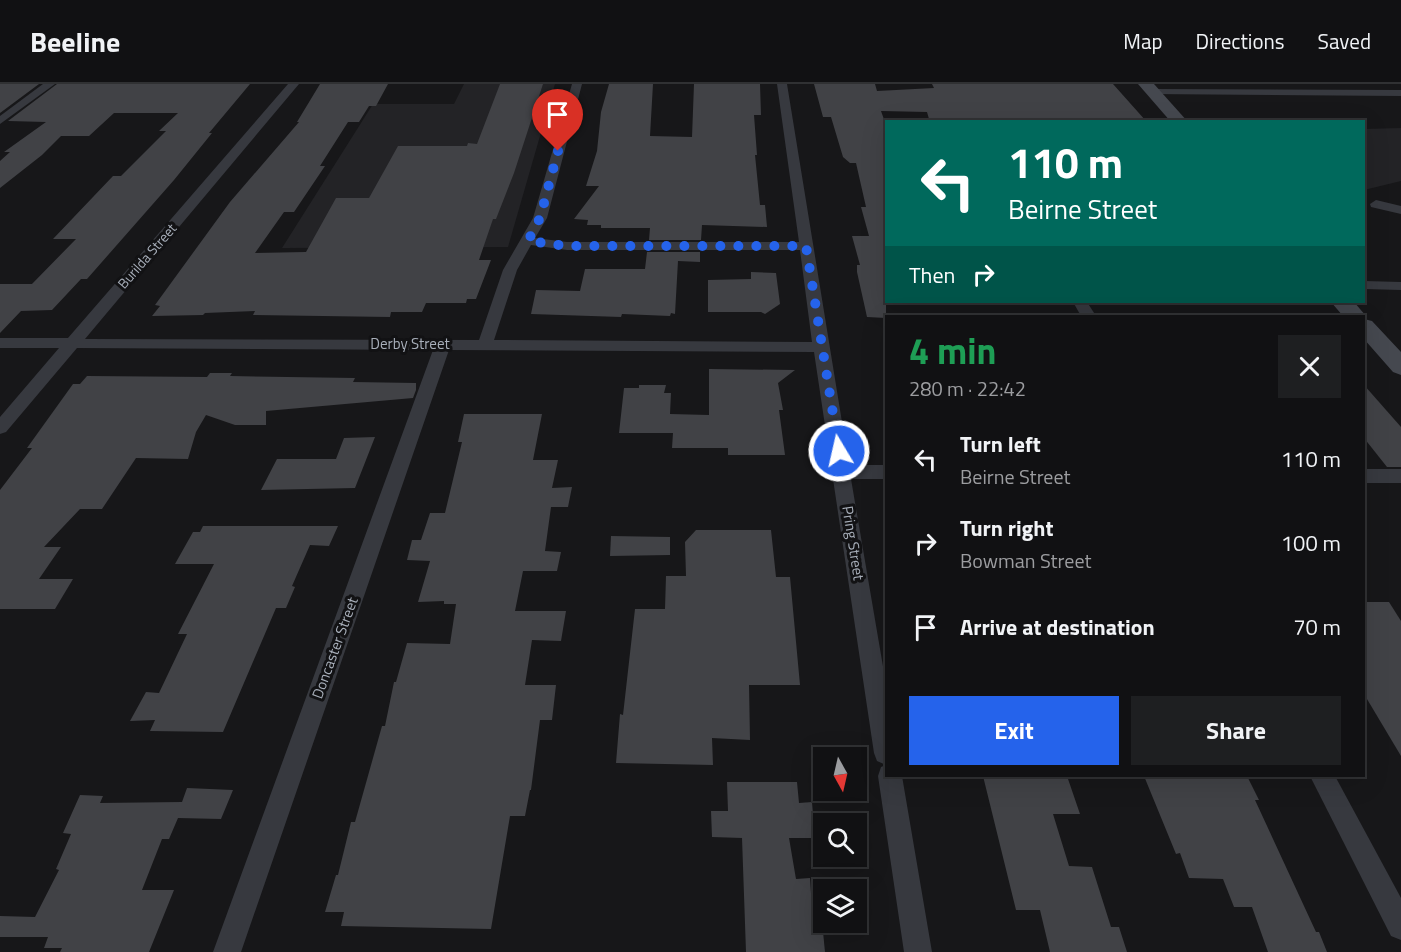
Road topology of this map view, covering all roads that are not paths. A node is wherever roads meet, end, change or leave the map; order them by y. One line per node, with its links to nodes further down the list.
1 (50, 84): 8 (street)
2 (294, 84): 19 (street, Burilda Street)
3 (577, 84): 11 (street)
4 (782, 84): 12 (street, Pring Street)
5 (1150, 88): 6 (street); 7 (main road)
6 (1401, 93)
7 (1178, 120)
8 (0, 121)
9 (1376, 204): 10 (street)
10 (1401, 210)
11 (528, 241): 12 (street); 21 (street)
12 (806, 246): 22 (street, Pring Street)
13 (1365, 285): 14 (street)
14 (1401, 286)
15 (1343, 303): 16 (main road)
16 (1354, 315)
17 (1365, 327): 23 (main road)
18 (0, 343): 19 (street, Derby Street)
19 (72, 344): 20 (street, Derby Street); 24 (street, Burilda Street)
20 (443, 344): 21 (street, Derby Street); 33 (street, Doncaster Street)
21 (485, 345): 22 (street, Derby Street)
22 (821, 346): 25 (street, Pring Street)
23 (1401, 367)
24 (0, 428)
25 (842, 472): 26 (street); 29 (street, Pring Street)
26 (885, 472)
27 (1365, 476): 28 (street)
28 (1401, 476)
29 (885, 747)
30 (890, 777): 34 (street)
31 (1323, 777): 32 (street)
32 (1401, 926)
33 (227, 952)
34 (918, 952)

